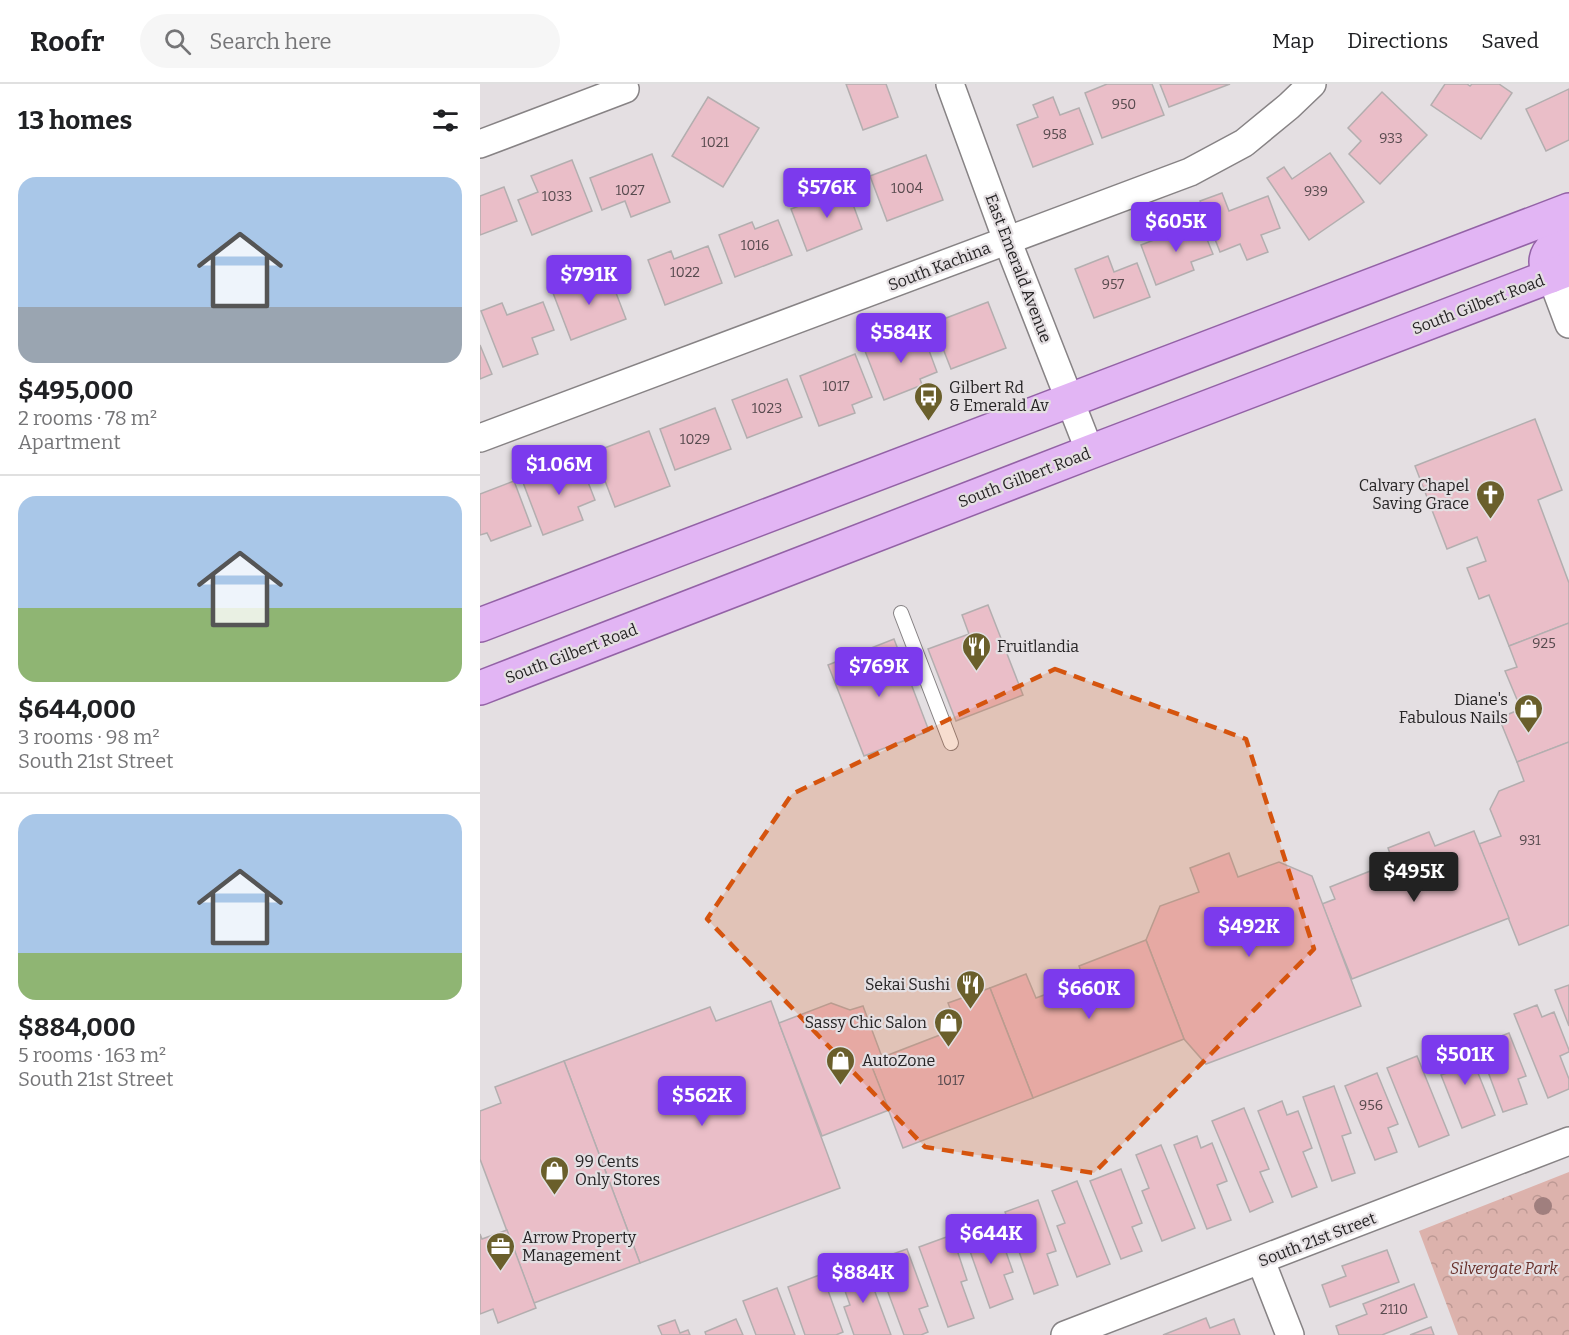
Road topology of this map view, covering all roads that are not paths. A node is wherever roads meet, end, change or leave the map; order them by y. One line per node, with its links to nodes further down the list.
1 (950, 84): 7 (street, East Emerald Avenue)
2 (1312, 84): 7 (street, South Kachina)
3 (625, 89): 4 (street)
4 (480, 144)
5 (1569, 210): 10 (main road)
6 (1569, 237): 8 (main road)
7 (1007, 240): 10 (street, East Emerald Avenue); 11 (street, South Kachina)
8 (1560, 273): 9 (street); 12 (main road, South Gilbert Road)
9 (1569, 324)
10 (1070, 401): 12 (street, East Emerald Avenue); 14 (main road)
11 (480, 438)
12 (1090, 452): 15 (main road, South Gilbert Road)
13 (902, 613): 16 (lane)
14 (480, 625)
15 (480, 688)
16 (951, 743)
17 (1569, 1141): 18 (street, South 21st Street)
18 (1261, 1260): 19 (street, South 21st Street); 20 (street)
19 (1065, 1335)
20 (1290, 1335)

